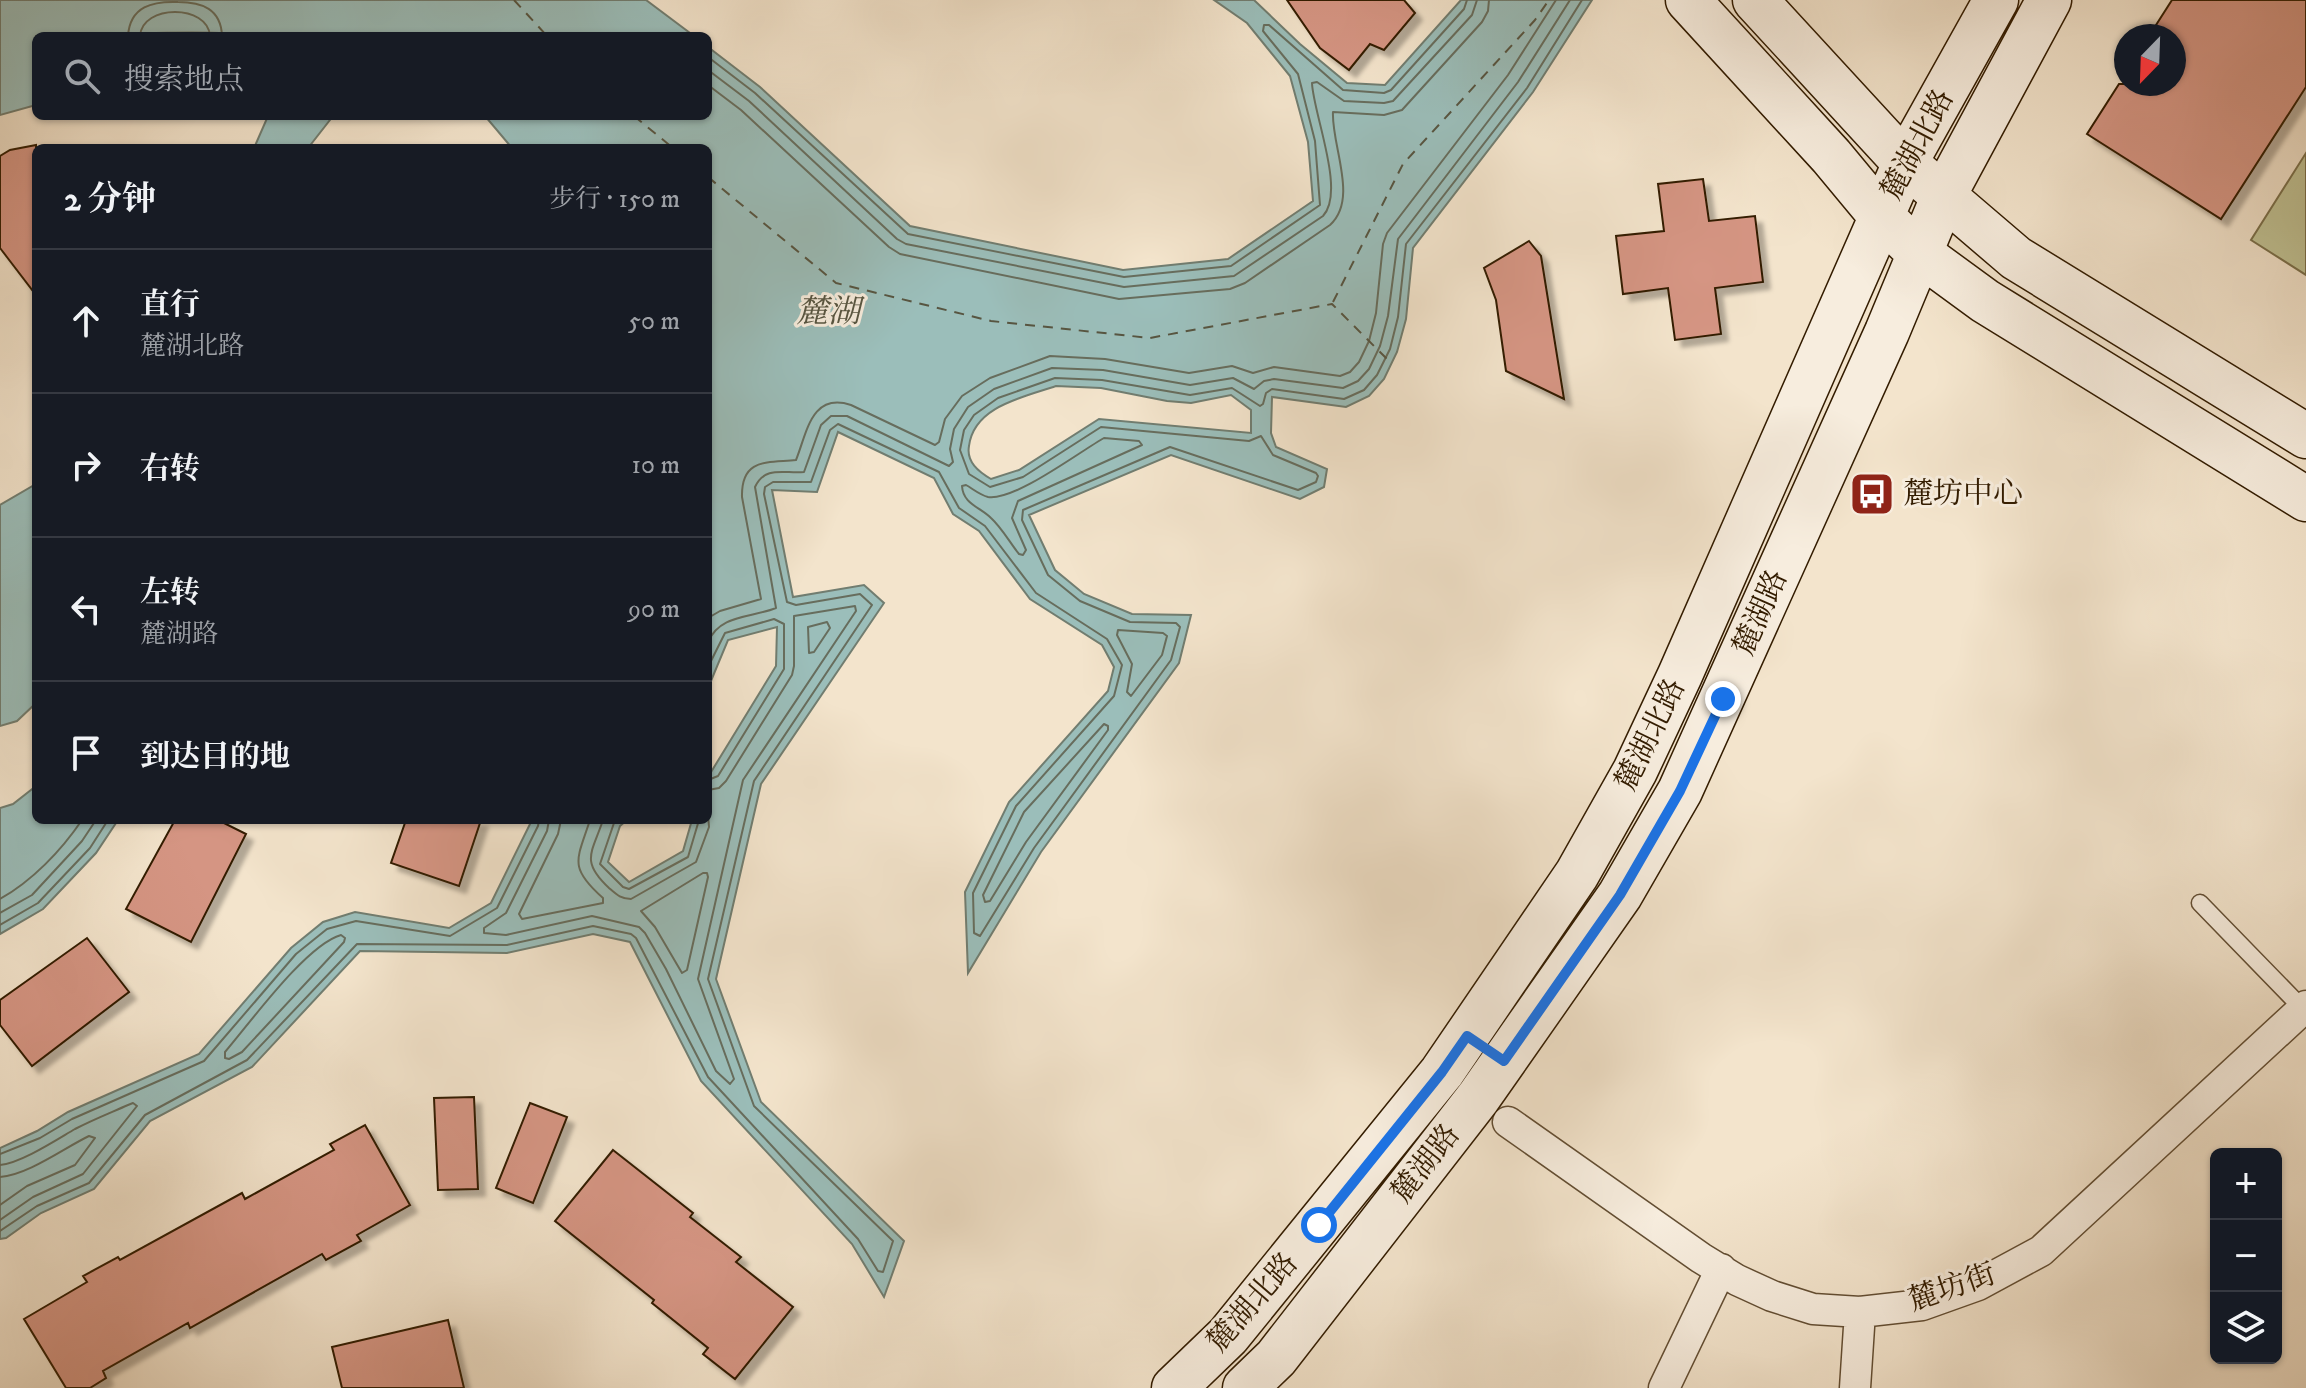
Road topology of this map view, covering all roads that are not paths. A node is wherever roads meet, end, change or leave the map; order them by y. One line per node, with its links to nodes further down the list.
1 (1688, 0): 7 (street)
2 (1755, 0): 5 (street)
3 (1996, 0): 5 (street, 麓湖北路)
4 (2049, 0): 6 (street, 麓湖路)
5 (1905, 163): 6 (street); 7 (street, 麓湖北路)
6 (1944, 195): 8 (street, 麓湖路); 9 (street)
7 (1880, 215): 8 (street); 13 (street, 麓湖北路)
8 (1918, 252): 10 (street); 14 (street, 麓湖路)
9 (2306, 436)
10 (2306, 499)
11 (2200, 903): 12 (lane)
12 (2305, 1009): 19 (street, 麓坊街)
13 (1467, 1036): 14 (street); 15 (street, 麓湖北路)
14 (1504, 1061): 17 (street, 麓湖路)
15 (1417, 1102): 17 (street); 20 (street, 麓湖北路)
16 (1508, 1122): 18 (street, 麓坊街)
17 (1454, 1129): 21 (street, 麓湖路)
18 (1721, 1269): 19 (street, 麓坊街); 22 (street)
19 (1860, 1312): 23 (street)
20 (1174, 1388)
21 (1245, 1388)
22 (1664, 1388)
23 (1855, 1388)

